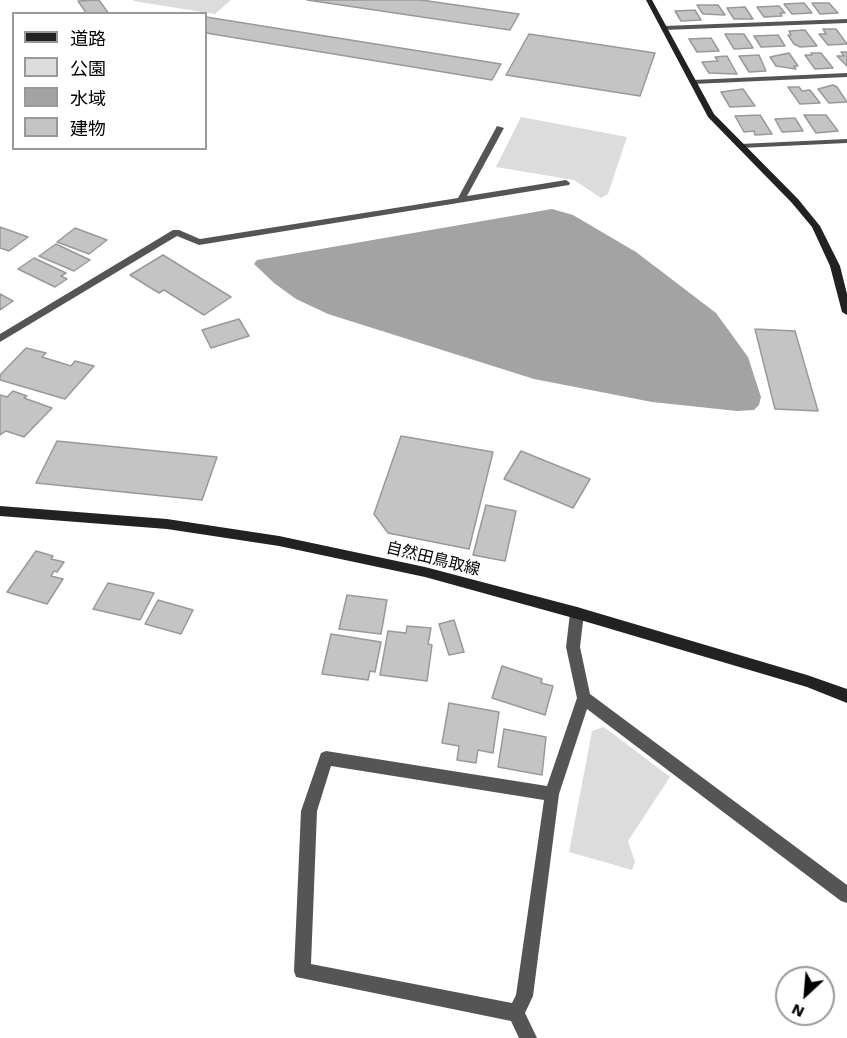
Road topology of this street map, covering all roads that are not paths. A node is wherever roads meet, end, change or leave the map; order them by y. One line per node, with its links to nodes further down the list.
1 (649, 0): 3 (street)
2 (847, 21): 3 (street)
3 (664, 28): 5 (street)
4 (847, 75): 5 (street)
5 (693, 82): 8 (street)
6 (500, 128): 10 (street)
7 (847, 141): 8 (street)
8 (740, 146): 11 (street)
9 (566, 183): 10 (street)
10 (462, 198): 12 (street)
11 (847, 312)
12 (0, 339)
13 (0, 511): 14 (street, 自然田鳥取線)
14 (577, 613): 15 (street, 自然田鳥取線); 16 (street)
15 (847, 696)
16 (584, 698): 17 (street); 18 (street)
17 (552, 794): 19 (street); 19 (street)
18 (847, 895)
19 (516, 1013): 20 (street)
20 (528, 1038)

